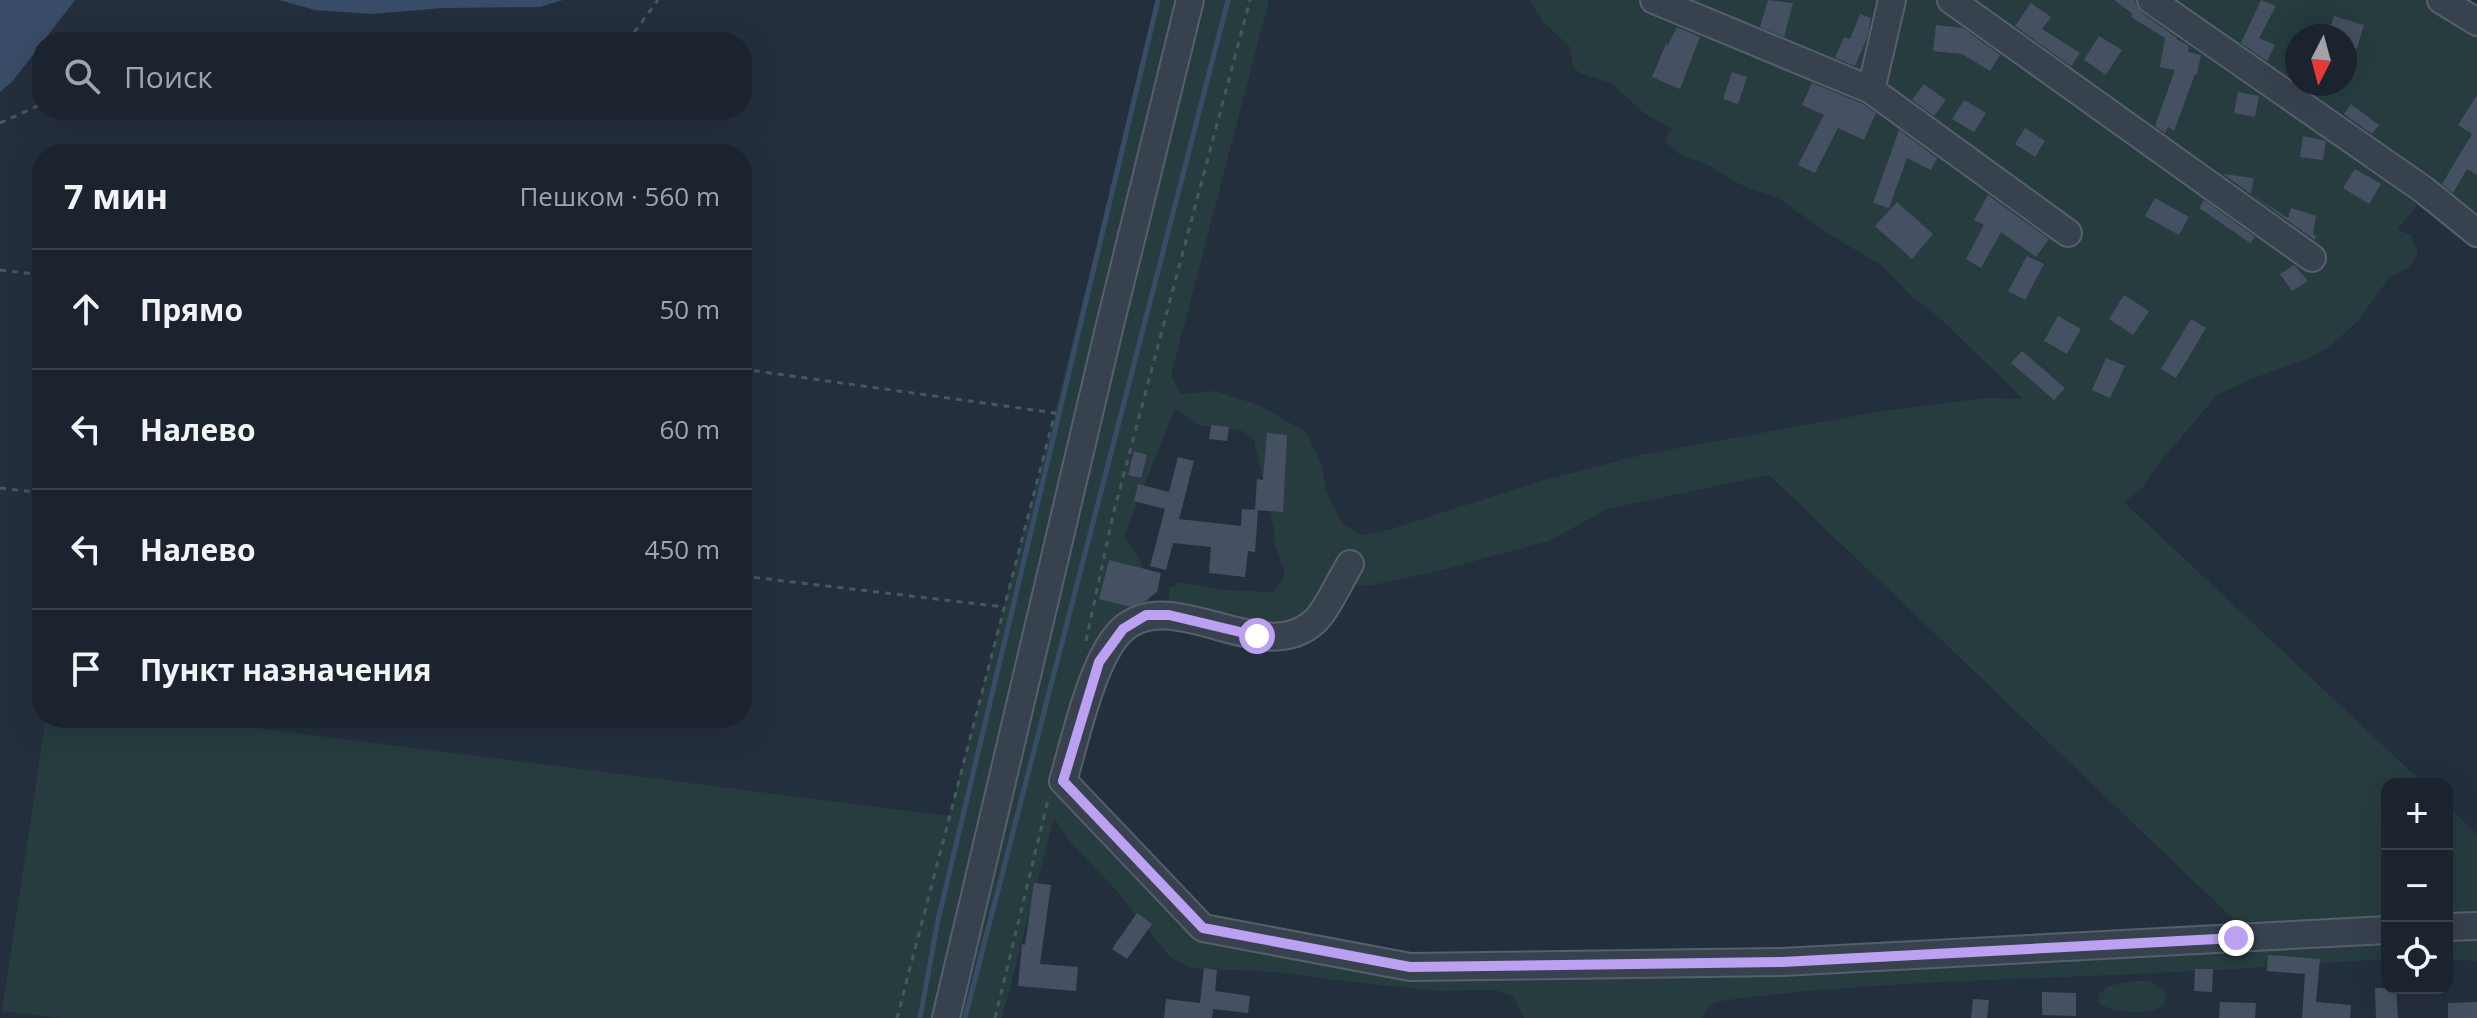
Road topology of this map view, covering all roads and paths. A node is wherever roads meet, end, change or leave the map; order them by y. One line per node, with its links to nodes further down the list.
1 (658, 0): 10 (path)
2 (1190, 0): 31 (street)
3 (1250, 0): 25 (path)
4 (1654, 0): 11 (street)
5 (1892, 0): 11 (street)
6 (1951, 0): 16 (street)
7 (2151, 0): 15 (street)
8 (2441, 0): 9 (street)
9 (2477, 22)
10 (634, 32)
11 (1871, 90): 14 (street)
12 (32, 109): 13 (path)
13 (0, 123)
14 (2068, 233)
15 (2477, 233)
16 (2312, 258)
17 (0, 270): 18 (path)
18 (32, 274)
19 (752, 370): 24 (path)
20 (0, 488): 21 (path)
21 (32, 492)
22 (1350, 564): 29 (street)
23 (752, 577): 24 (path)
24 (1004, 607): 30 (path)
25 (1084, 650)
26 (1051, 788): 32 (path)
27 (2477, 926): 28 (street)
28 (2453, 927)
29 (2381, 930)
30 (897, 1018)
31 (946, 1018)
32 (995, 1018)

